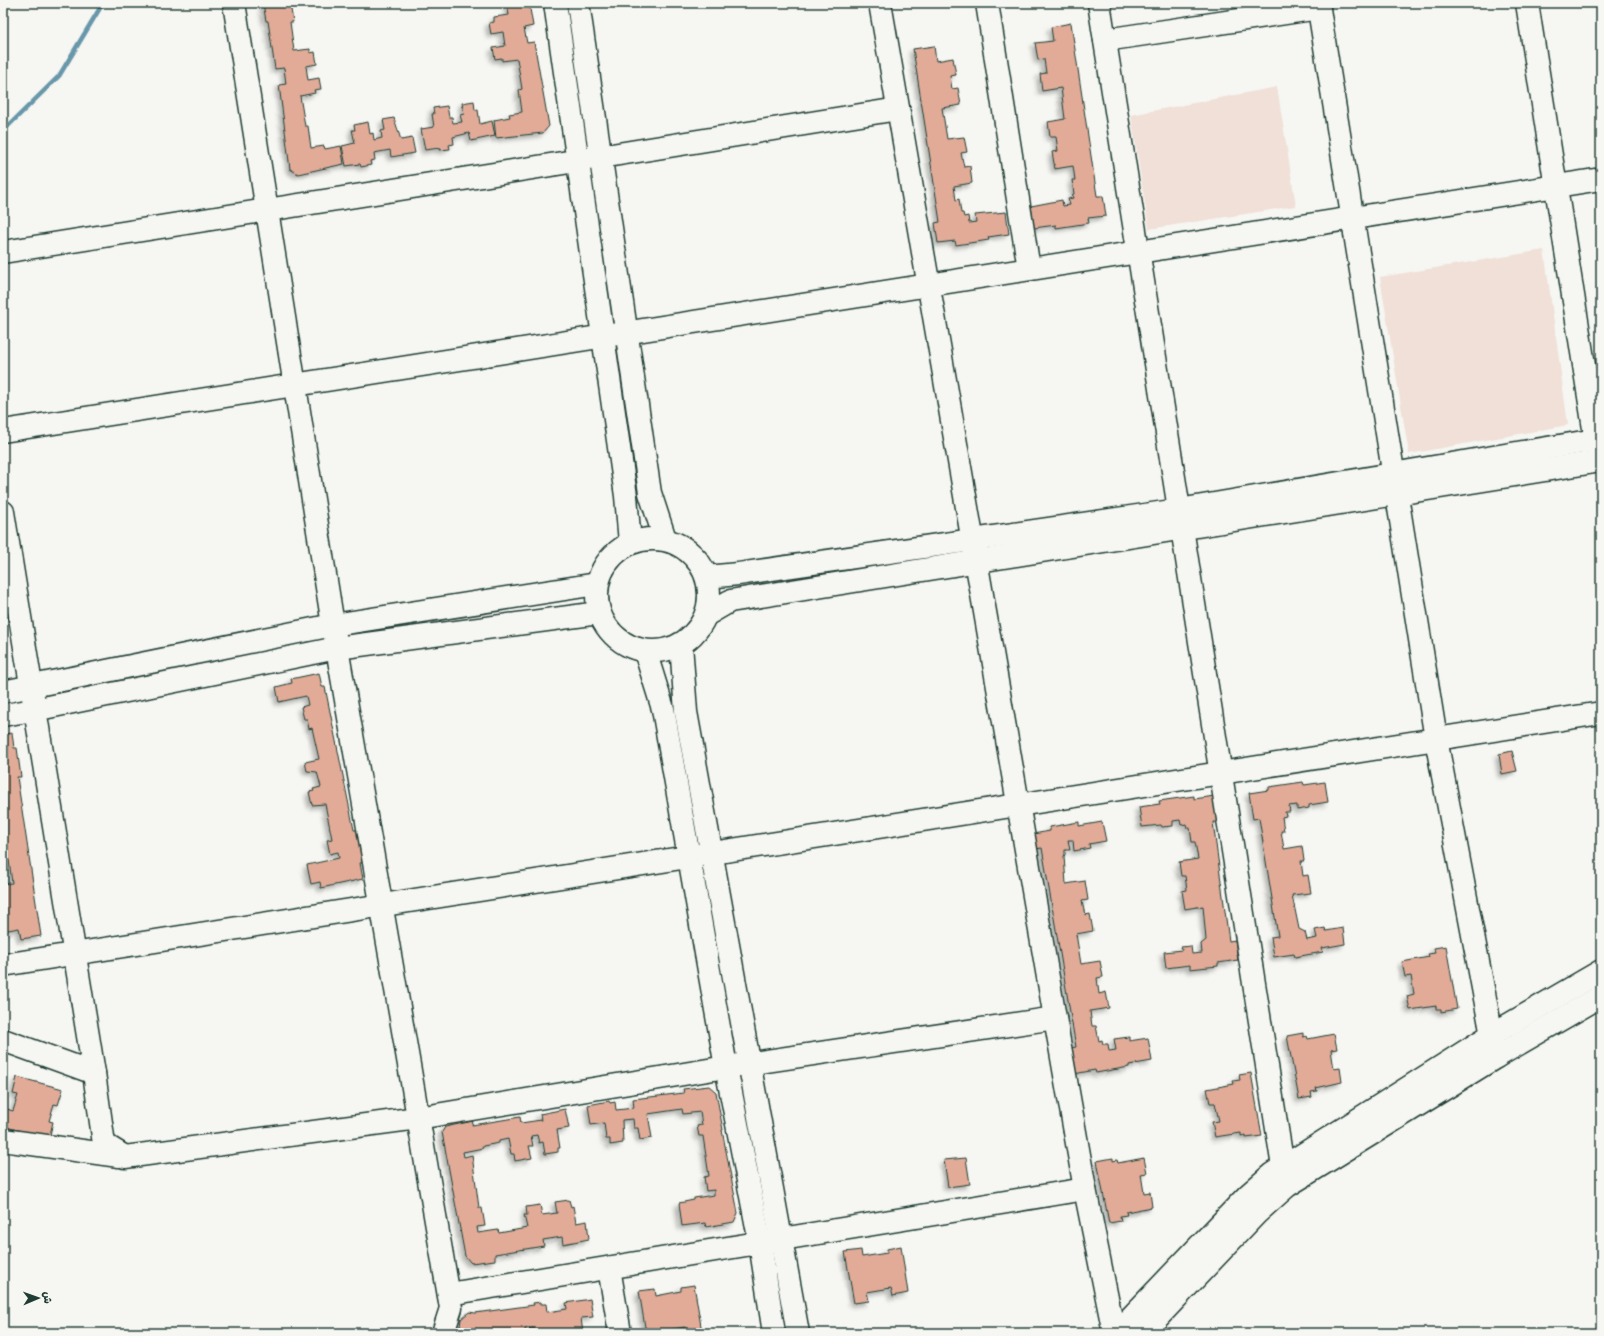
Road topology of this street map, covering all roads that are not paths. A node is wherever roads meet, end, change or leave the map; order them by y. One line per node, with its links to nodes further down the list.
1 (234, 3): 15 (street)
2 (556, 3): 12 (street)
3 (578, 3): 11 (street)
4 (880, 3): 10 (street)
5 (987, 3): 19 (street)
6 (1099, 3): 9 (street)
7 (1527, 3): 14 (street)
8 (1318, 6): 9 (street); 16 (street)
9 (1105, 40): 18 (street)
10 (898, 109): 11 (street); 20 (street)
11 (601, 158): 12 (street); 21 (street)
12 (578, 162): 15 (street); 22 (street)
13 (1601, 179): 14 (street)
14 (1556, 186): 16 (street); 25 (street)
15 (267, 209): 17 (street); 23 (street)
16 (1353, 218): 18 (street); 27 (street)
17 (3, 252)
18 (1138, 252): 19 (street); 29 (street)
19 (1029, 270): 20 (street)
20 (928, 285): 21 (street); 31 (street)
21 (627, 333): 22 (street); 30 (street)
22 (602, 337): 23 (street); 33 (street)
23 (295, 385): 24 (street); 39 (street)
24 (3, 431)
25 (1599, 439): 26 (street); 27 (street)
26 (1600, 466): 27 (street)
27 (1395, 484): 29 (street); 48 (street)
28 (3, 512): 32 (street)
29 (1180, 520): 31 (street); 34 (street); 49 (street)
30 (666, 539): 33 (street); 35 (street)
31 (972, 540): 34 (street); 35 (street)
32 (5, 541): 43 (street)
33 (630, 543): 36 (street)
34 (976, 562): 38 (street); 50 (street)
35 (707, 577): 38 (street)
36 (597, 584): 37 (street); 39 (street)
37 (599, 614): 41 (street); 42 (street)
38 (706, 615): 40 (street)
39 (333, 625): 41 (street); 43 (street)
40 (681, 644): 42 (street); 51 (street)
41 (337, 648): 45 (street); 53 (street)
42 (645, 651): 52 (street)
43 (31, 687): 44 (street); 45 (street)
44 (3, 692)
45 (34, 710): 47 (street); 54 (street)
46 (1601, 713): 48 (street)
47 (3, 715)
48 (1436, 739): 49 (street); 59 (street)
49 (1220, 773): 50 (street); 68 (street)
50 (1018, 806): 51 (street); 58 (street)
51 (712, 854): 52 (street); 62 (street)
52 (689, 858): 53 (street); 63 (street)
53 (382, 906): 54 (street); 65 (street)
54 (74, 956): 55 (street); 64 (street)
55 (3, 965)
56 (1601, 971): 59 (street)
57 (1601, 996): 61 (street)
58 (1055, 1018): 62 (street); 69 (street)
59 (1491, 1035): 61 (street); 68 (street)
60 (3, 1040): 64 (street)
61 (1496, 1057): 68 (street)
62 (750, 1064): 63 (street); 70 (street)
63 (726, 1067): 65 (street); 71 (street)
64 (94, 1073): 67 (street)
65 (418, 1118): 67 (street); 73 (street)
66 (3, 1140): 67 (street)
67 (125, 1157)
68 (1285, 1177): 78 (street); 79 (street)
69 (1086, 1189): 70 (street); 78 (street)
70 (781, 1239): 71 (street); 77 (street)
71 (760, 1243): 72 (street); 76 (street)
72 (609, 1268): 73 (street); 75 (street)
73 (449, 1294): 74 (street)
74 (443, 1333)
75 (620, 1333)
76 (774, 1333)
77 (798, 1333)
78 (1115, 1333)
79 (1143, 1333)

